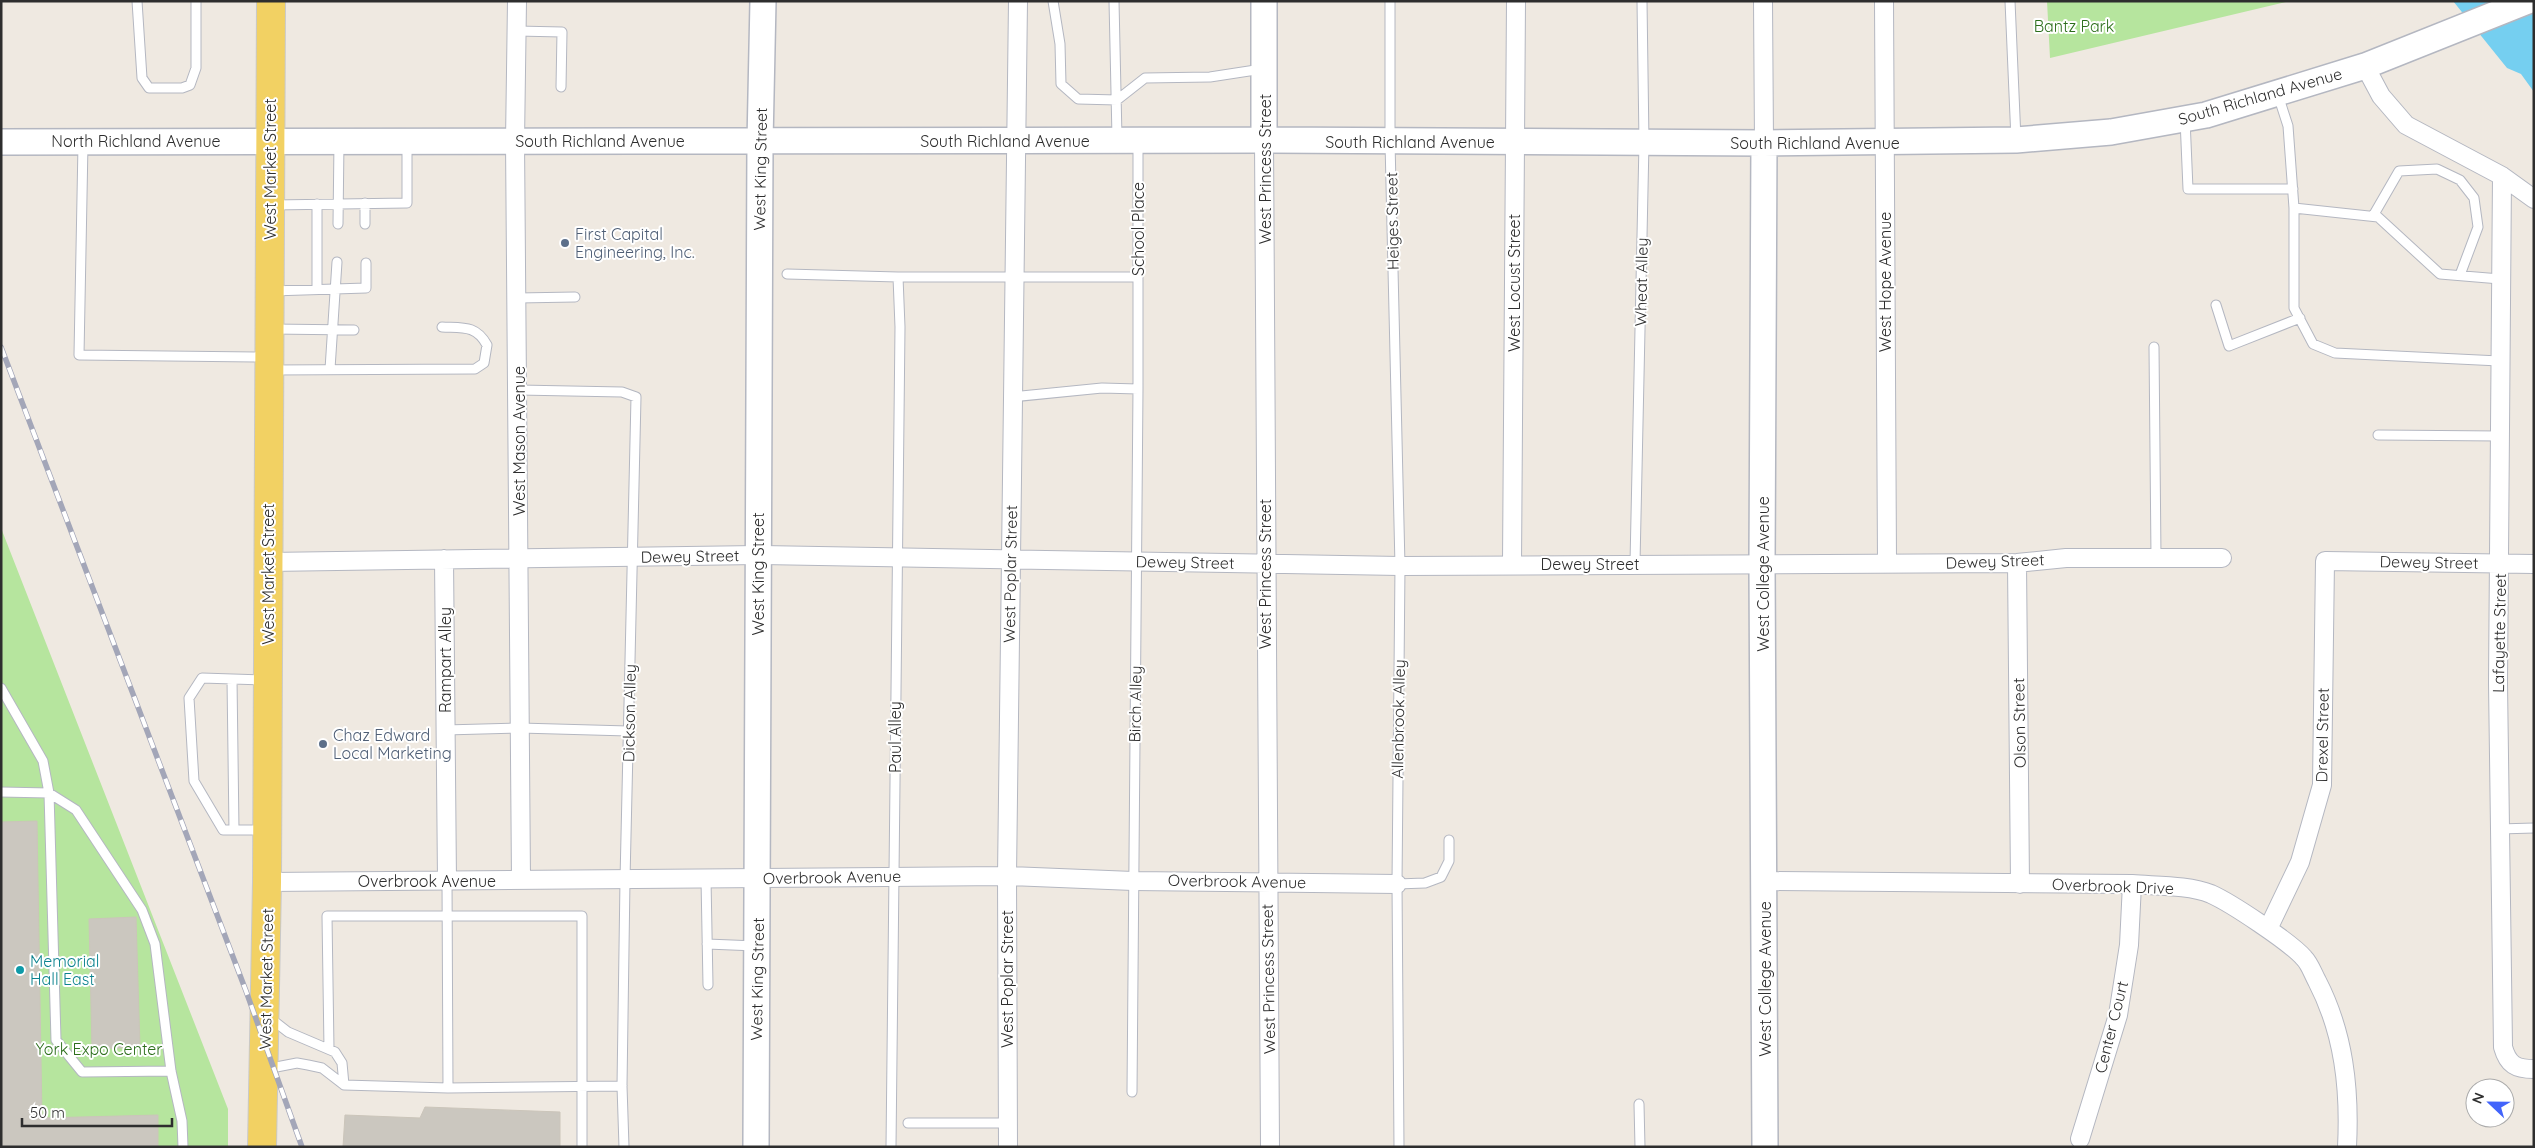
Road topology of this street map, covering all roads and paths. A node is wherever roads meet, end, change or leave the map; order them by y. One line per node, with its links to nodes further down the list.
1 (137, 1): 2 (lane)
2 (196, 1)
3 (271, 1): 24 (main road, West Market Street)
4 (517, 1): 17 (street, West Mason Avenue)
5 (763, 1): 34 (main road, West King Street)
6 (1018, 1): 31 (street, West Poplar Street)
7 (1053, 1): 22 (lane)
8 (1114, 1): 22 (lane, School Place)
9 (1264, 1): 19 (main road, West Princess Street)
10 (1390, 1): 35 (lane, Heiges Street)
11 (1516, 1): 36 (street, West Locust Street)
12 (1642, 1): 37 (lane, Wheat Alley)
13 (1763, 1): 38 (street, West College Avenue)
14 (1884, 1): 39 (street, West Hope Avenue)
15 (2010, 1): 28 (lane)
16 (2528, 1): 18 (main road, South Richland Avenue)
17 (517, 31): 20 (lane); 30 (street, West Mason Avenue)
18 (2365, 66): 21 (main road, South Richland Avenue); 40 (street)
19 (1264, 69): 22 (lane); 27 (main road, West Princess Street)
20 (561, 88)
21 (2278, 95): 23 (main road, South Richland Avenue); 41 (lane)
22 (1117, 100): 32 (lane, School Place)
23 (2185, 119): 28 (main road, South Richland Avenue); 41 (lane)
24 (270, 140): 25 (main road, South Richland Avenue); 29 (main road, North Richland Avenue); 46 (main road, West Market Street)
25 (339, 140): 26 (main road, South Richland Avenue); 44 (lane)
26 (407, 140): 30 (main road, South Richland Avenue); 45 (lane)
27 (1264, 140): 32 (main road, South Richland Avenue); 35 (main road, South Richland Avenue); 95 (street, West Princess Street)
28 (2016, 140): 39 (main road, South Richland Avenue)
29 (83, 141): 33 (main road, North Richland Avenue); 74 (lane)
30 (515, 141): 34 (main road, South Richland Avenue); 64 (street, West Mason Avenue)
31 (1015, 141): 32 (main road, South Richland Avenue); 34 (main road, South Richland Avenue); 56 (street, West Poplar Street)
32 (1128, 141): 57 (lane, School Place)
33 (1, 142)
34 (760, 142): 81 (main road, West King Street)
35 (1390, 142): 36 (main road, South Richland Avenue); 61 (lane, Heiges Street)
36 (1515, 143): 37 (main road, South Richland Avenue); 96 (street, West Locust Street)
37 (1644, 143): 38 (main road, South Richland Avenue); 93 (lane, Wheat Alley)
38 (1764, 143): 39 (main road, South Richland Avenue); 99 (main road, West College Avenue)
39 (1884, 143): 92 (street, West Hope Avenue)
40 (2502, 176): 42 (street); 58 (street, Lafayette Street)
41 (2293, 189): 47 (lane)
42 (2534, 199)
43 (317, 204): 44 (lane); 46 (lane); 59 (lane)
44 (338, 204): 45 (lane); 49 (lane)
45 (365, 204): 50 (lane)
46 (270, 205): 62 (main road, West Market Street)
47 (2294, 208): 48 (lane); 67 (lane)
48 (2373, 216): 54 (lane); 54 (lane)
49 (338, 224)
50 (365, 224)
51 (337, 262): 60 (lane)
52 (366, 263): 60 (lane)
53 (787, 274): 55 (lane)
54 (2460, 275): 58 (lane)
55 (898, 277): 56 (lane); 82 (lane, Paul Alley)
56 (1014, 277): 57 (lane); 78 (street, West Poplar Street)
57 (1138, 277): 66 (lane, School Place)
58 (2500, 279): 73 (street, Lafayette Street)
59 (317, 289): 60 (lane); 62 (lane)
60 (337, 289): 70 (lane)
61 (1393, 290): 100 (lane, Allenbrook Alley)
62 (270, 291): 68 (main road, West Market Street)
63 (575, 297): 64 (lane)
64 (518, 298): 76 (street, West Mason Avenue)
65 (2216, 305): 67 (lane)
66 (1138, 317): 77 (lane, Birch Alley)
67 (2300, 318): 73 (lane)
68 (269, 328): 70 (lane); 74 (main road, West Market Street)
69 (442, 328): 75 (lane)
70 (332, 330): 71 (lane); 75 (lane)
71 (354, 330)
72 (2154, 347): 84 (lane)
73 (2499, 361): 80 (street, Lafayette Street)
74 (269, 363): 75 (lane); 91 (main road, West Market Street)
75 (330, 369)
76 (519, 390): 83 (lane, Dickson Alley); 85 (street, West Mason Avenue)
77 (1138, 390): 78 (lane); 90 (lane, Birch Alley)
78 (1012, 397): 86 (street, West Poplar Street)
79 (2378, 435): 80 (lane)
80 (2499, 436): 97 (street, Lafayette Street)
81 (758, 555): 82 (street, Dewey Street); 83 (street, Dewey Street); 116 (main road, West King Street)
82 (896, 556): 86 (street, Dewey Street); 114 (lane, Paul Alley)
83 (633, 557): 85 (street, Dewey Street); 106 (lane, Dickson Alley)
84 (2156, 557): 87 (street, Dewey Street); 94 (street, Dewey Street)
85 (520, 558): 88 (street, Dewey Street); 104 (street, West Mason Avenue)
86 (1010, 558): 90 (street, Dewey Street); 115 (street, West Poplar Street)
87 (2222, 558)
88 (444, 559): 91 (street, Dewey Street); 105 (street, Rampart Alley)
89 (2325, 560): 97 (street, Dewey Street); 129 (street, Drexel Street)
90 (1137, 561): 95 (street, Dewey Street); 121 (lane, Birch Alley)
91 (268, 562): 102 (main road, West Market Street)
92 (1887, 562): 94 (street, Dewey Street); 99 (street, Dewey Street)
93 (1635, 563): 96 (street, Dewey Street); 99 (street, Dewey Street)
94 (2017, 563): 126 (street, Olson Street)
95 (1265, 564): 100 (street, Dewey Street); 122 (street, West Princess Street)
96 (1512, 564): 100 (street, Dewey Street)
97 (2499, 564): 98 (street, Dewey Street); 110 (street, Lafayette Street)
98 (2534, 564)
99 (1762, 565): 123 (main road, West College Avenue)
100 (1400, 566): 125 (lane, Allenbrook Alley)
101 (232, 679): 102 (lane); 111 (lane); 111 (lane)
102 (268, 680): 112 (main road, West Market Street)
103 (1, 688): 108 (lane)
104 (520, 728): 105 (lane); 106 (lane); 118 (street, West Mason Avenue)
105 (445, 730): 120 (street, Rampart Alley)
106 (628, 731): 119 (lane, Dickson Alley)
107 (1, 792): 108 (lane)
108 (49, 792): 137 (lane); 137 (lane)
109 (2534, 828): 110 (lane)
110 (2499, 829): 135 (street, Lafayette Street)
111 (234, 830): 112 (lane)
112 (267, 830): 124 (main road, West Market Street)
113 (1449, 840): 125 (lane)
114 (895, 876): 115 (street, Overbrook Avenue); 116 (street, Overbrook Avenue); 152 (lane, Paul Alley)
115 (1007, 876): 121 (street, Overbrook Avenue); 145 (street, West Poplar Street)
116 (758, 878): 117 (street, Overbrook Avenue); 131 (main road, West King Street)
117 (706, 879): 119 (street, Overbrook Avenue); 130 (lane)
118 (521, 880): 119 (street, Overbrook Avenue); 120 (street, Overbrook Avenue)
119 (625, 880): 139 (lane, Dickson Alley)
120 (447, 881): 124 (street, Overbrook Avenue); 128 (lane)
121 (1133, 881): 122 (street, Overbrook Avenue); 142 (lane, Birch Alley)
122 (1267, 881): 125 (street, Overbrook Avenue); 154 (street, West Princess Street)
123 (1764, 881): 126 (street, Overbrook Drive); 157 (main road, West College Avenue)
124 (267, 882): 133 (main road, West Market Street)
125 (1397, 884): 155 (lane, Allenbrook Alley)
126 (2020, 884): 127 (street, Overbrook Drive)
127 (2132, 884): 129 (street, Overbrook Drive); 146 (street, Center Court)
128 (446, 916): 134 (lane); 140 (lane); 141 (lane)
129 (2268, 929): 158 (street, Overbrook Drive)
130 (707, 944): 131 (lane); 132 (lane)
131 (758, 946): 151 (main road, West King Street)
132 (708, 985)
133 (266, 1014): 134 (lane); 136 (main road, West Market Street)
134 (329, 1049): 138 (lane)
135 (2534, 1069)
136 (264, 1070): 138 (lane); 148 (main road, West Market Street)
137 (171, 1071): 147 (lane)
138 (344, 1085): 140 (lane)
139 (622, 1086): 141 (lane); 150 (lane, Dickson Alley)
140 (448, 1088): 141 (lane)
141 (580, 1088): 149 (lane)
142 (1132, 1092)
143 (1639, 1104): 156 (lane)
144 (908, 1123): 145 (lane)
145 (1008, 1123): 153 (street, West Poplar Street)
146 (2080, 1139)
147 (183, 1147)
148 (262, 1147)
149 (582, 1147)
150 (624, 1147)
151 (756, 1147)
152 (891, 1147)
153 (1008, 1147)
154 (1270, 1147)
155 (1399, 1147)
156 (1640, 1147)
157 (1765, 1147)
158 (2346, 1147)

